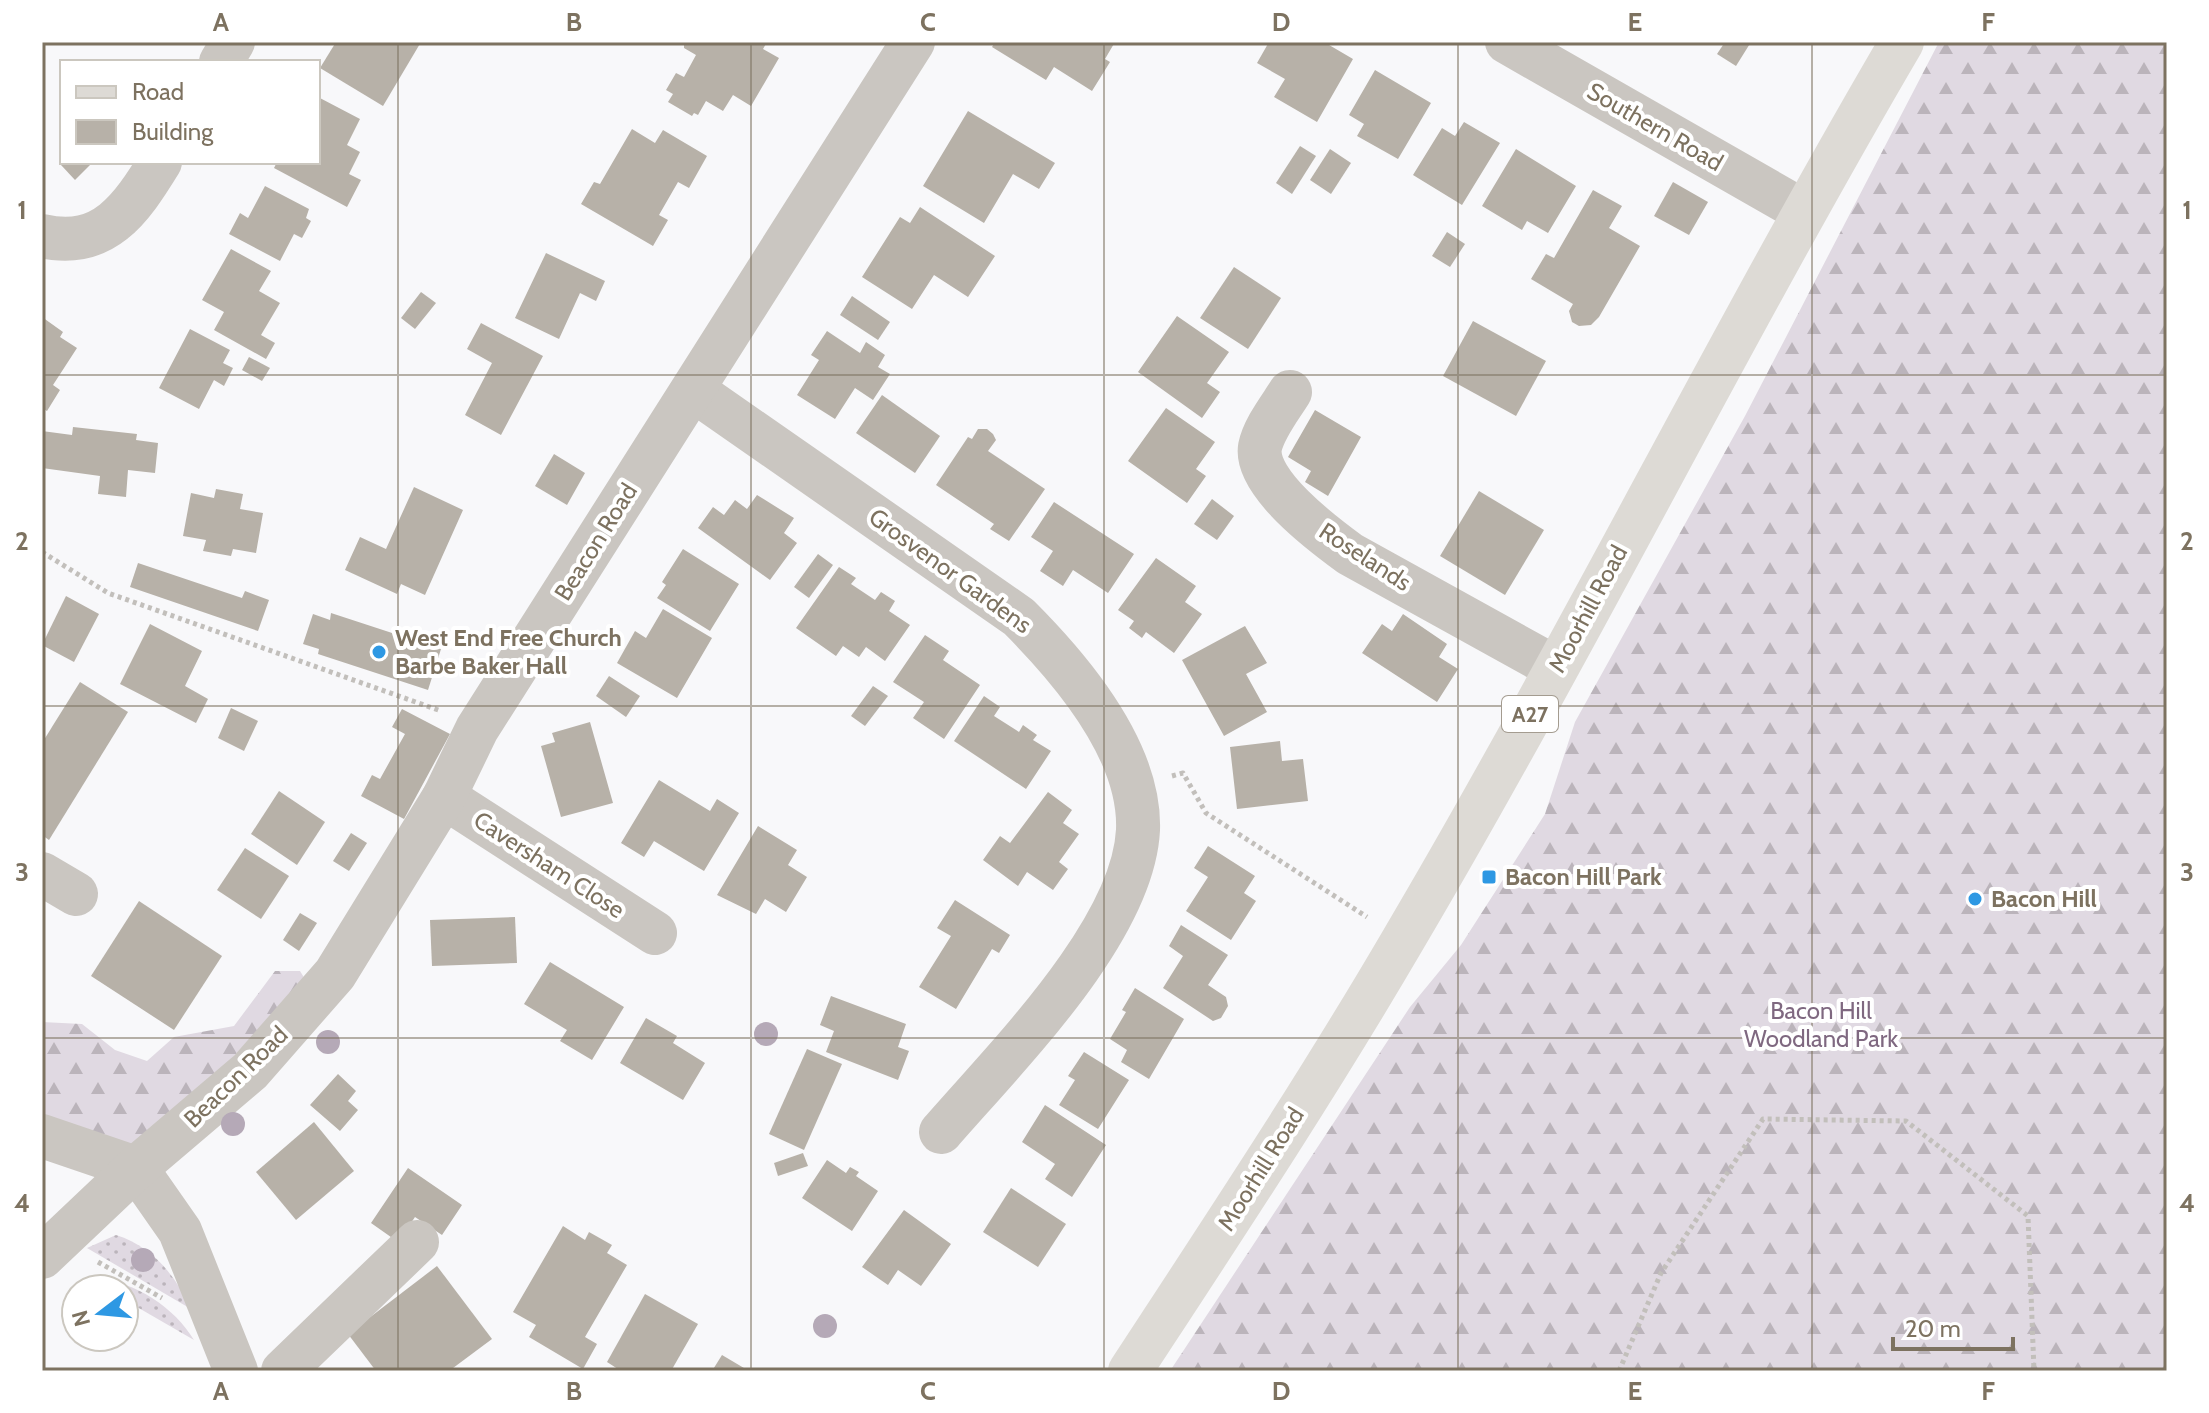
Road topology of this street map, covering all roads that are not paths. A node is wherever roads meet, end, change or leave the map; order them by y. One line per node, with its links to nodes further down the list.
1 (233, 42): 5 (street)
2 (913, 42): 9 (street, Beacon Road)
3 (1507, 42): 7 (street, Southern Road)
4 (1902, 42): 7 (main road, Moorhill Road / A27)
5 (222, 60)
6 (159, 164): 8 (street)
7 (1803, 211): 11 (main road, Moorhill Road / A27)
8 (61, 238)
9 (693, 390): 12 (street, Beacon Road); 14 (street, Grosvenor Gardens)
10 (1290, 392): 11 (street, Roselands)
11 (1556, 668): 21 (main road, Moorhill Road / A27)
12 (444, 797): 13 (street, Caversham Close); 16 (street, Beacon Road)
13 (655, 935)
14 (940, 1131)
15 (42, 1136): 16 (street)
16 (136, 1168): 18 (street, Beacon Road); 19 (street)
17 (417, 1242): 20 (street)
18 (50, 1248)
19 (236, 1371)
20 (283, 1371)
21 (1130, 1371)

